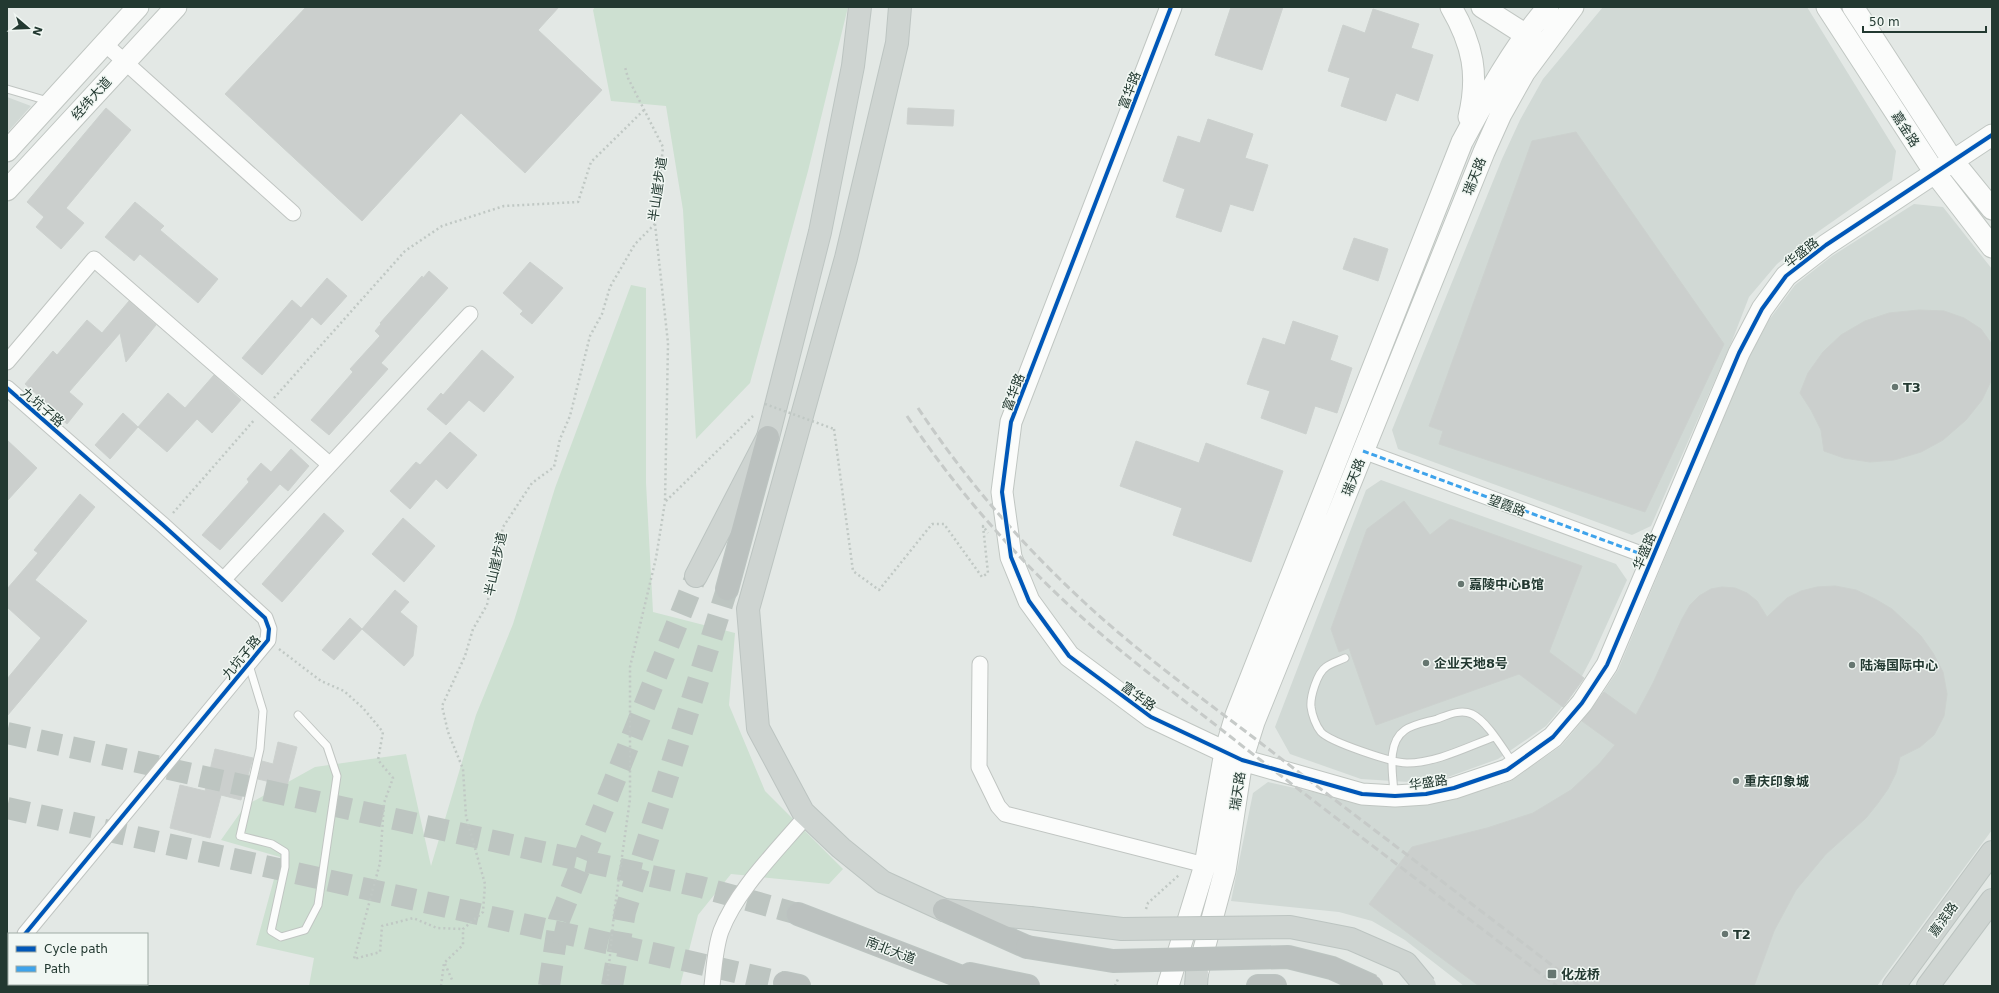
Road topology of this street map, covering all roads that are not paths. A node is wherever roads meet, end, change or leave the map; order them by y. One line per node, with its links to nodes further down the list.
1 (138, 7): 13 (main road, 经纬大道)
2 (176, 7): 15 (main road, 经纬大道)
3 (860, 7): 30 (main road)
4 (900, 7): 46 (main road)
5 (1171, 7): 42 (main road, 富华路)
6 (1451, 7): 19 (main road)
7 (1482, 7): 12 (main road)
8 (1548, 7): 12 (main road, 瑞天路)
9 (1573, 7): 14 (main road, 瑞天路)
10 (1827, 7): 22 (main road, 嘉金路)
11 (1853, 7): 21 (main road, 嘉金路)
12 (1525, 34): 14 (main road); 19 (main road, 瑞天路)
13 (105, 44): 15 (street); 17 (main road, 经纬大道)
14 (1543, 45): 31 (main road, 瑞天路)
15 (123, 62): 23 (main road, 经纬大道); 25 (street)
16 (7, 89): 17 (lane)
17 (52, 102): 20 (main road, 经纬大道)
18 (1992, 135): 21 (main road, 华盛路)
19 (1462, 142): 42 (main road, 瑞天路)
20 (7, 151)
21 (1953, 161): 22 (main road, 华盛路); 24 (main road, 嘉金路)
22 (1935, 173): 26 (main road, 嘉金路); 33 (main road, 华盛路)
23 (7, 190)
24 (1992, 209)
25 (293, 213)
26 (1992, 247)
27 (470, 314): 32 (street)
28 (7, 362): 32 (street)
29 (7, 388): 35 (street, 九坑子路)
30 (768, 437): 34 (main road); 36 (highway)
31 (1363, 451): 33 (street, 望霞路); 42 (main road, 瑞天路)
32 (329, 464): 35 (street)
33 (1652, 558): 44 (main road, 华盛路)
34 (696, 576)
35 (223, 580): 38 (street, 九坑子路)
36 (727, 589)
37 (1345, 658): 43 (lane)
38 (248, 664): 40 (lane); 52 (street, 九坑子路)
39 (980, 664): 48 (street)
40 (298, 715)
41 (1494, 737): 43 (lane); 43 (lane); 44 (lane)
42 (1233, 756): 45 (main road, 华盛路); 48 (main road, 瑞天路); 55 (main road, 瑞天路)
43 (1392, 760): 45 (lane)
44 (1514, 765): 45 (main road, 华盛路)
45 (1395, 796)
46 (807, 815): 50 (main road); 56 (street)
47 (1992, 852): 63 (main road, 嘉滨路)
48 (1205, 865): 54 (main road, 瑞天路)
49 (1992, 900): 64 (main road)
50 (944, 910): 61 (highway, bridge); 62 (main road, bridge)
51 (798, 914): 53 (highway, 南北大道)
52 (26, 933)
53 (932, 966): 57 (highway, 南北大道); 58 (highway)
54 (1171, 977)
55 (1196, 981)
56 (712, 986)
57 (985, 986)
58 (1028, 986)
59 (1258, 986): 60 (highway)
60 (1275, 986)
61 (1372, 986)
62 (1425, 986)
63 (1894, 986)
64 (1928, 986)

